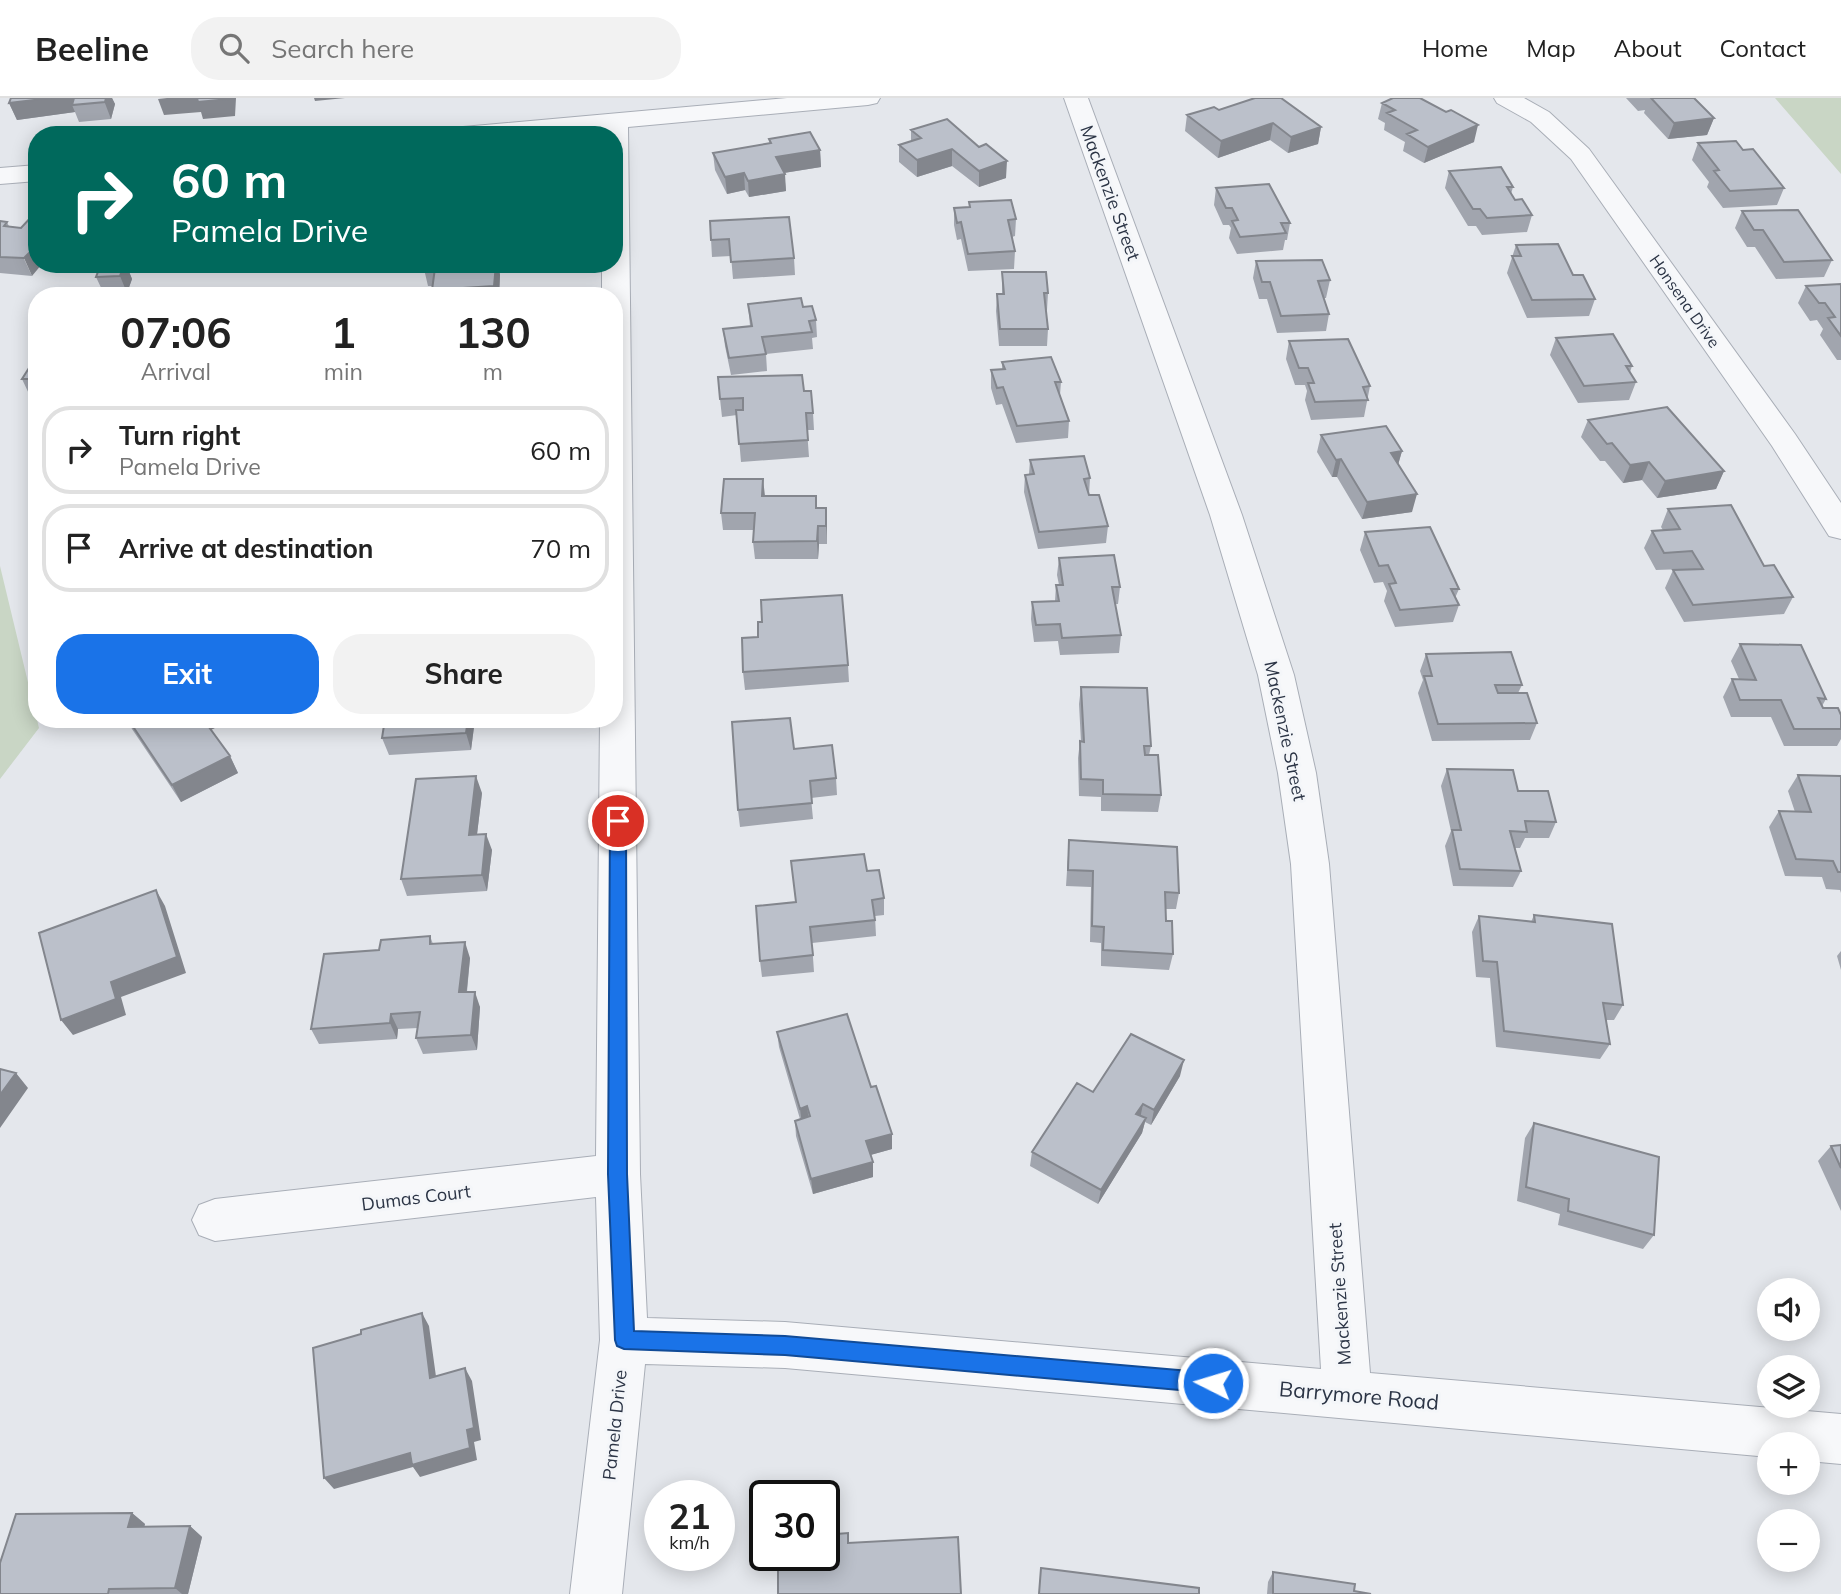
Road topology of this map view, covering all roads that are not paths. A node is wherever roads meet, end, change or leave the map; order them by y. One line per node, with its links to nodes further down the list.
1 (868, 98): 4 (street)
2 (1076, 98): 14 (street, Mackenzie Street)
3 (1506, 98): 9 (street, Honsena Drive)
4 (615, 121): 5 (street); 6 (street, Pamela Drive)
5 (561, 126)
6 (615, 126)
7 (28, 174): 8 (street)
8 (0, 176)
9 (1841, 528)
10 (618, 728): 11 (street, Pamela Drive)
11 (618, 1174): 12 (street, Dumas Court); 13 (street, Pamela Drive)
12 (215, 1220)
13 (624, 1340): 14 (street, Barrymore Road); 16 (street, Pamela Drive)
14 (1347, 1395): 15 (street, Barrymore Road)
15 (1841, 1440)
16 (596, 1594)

